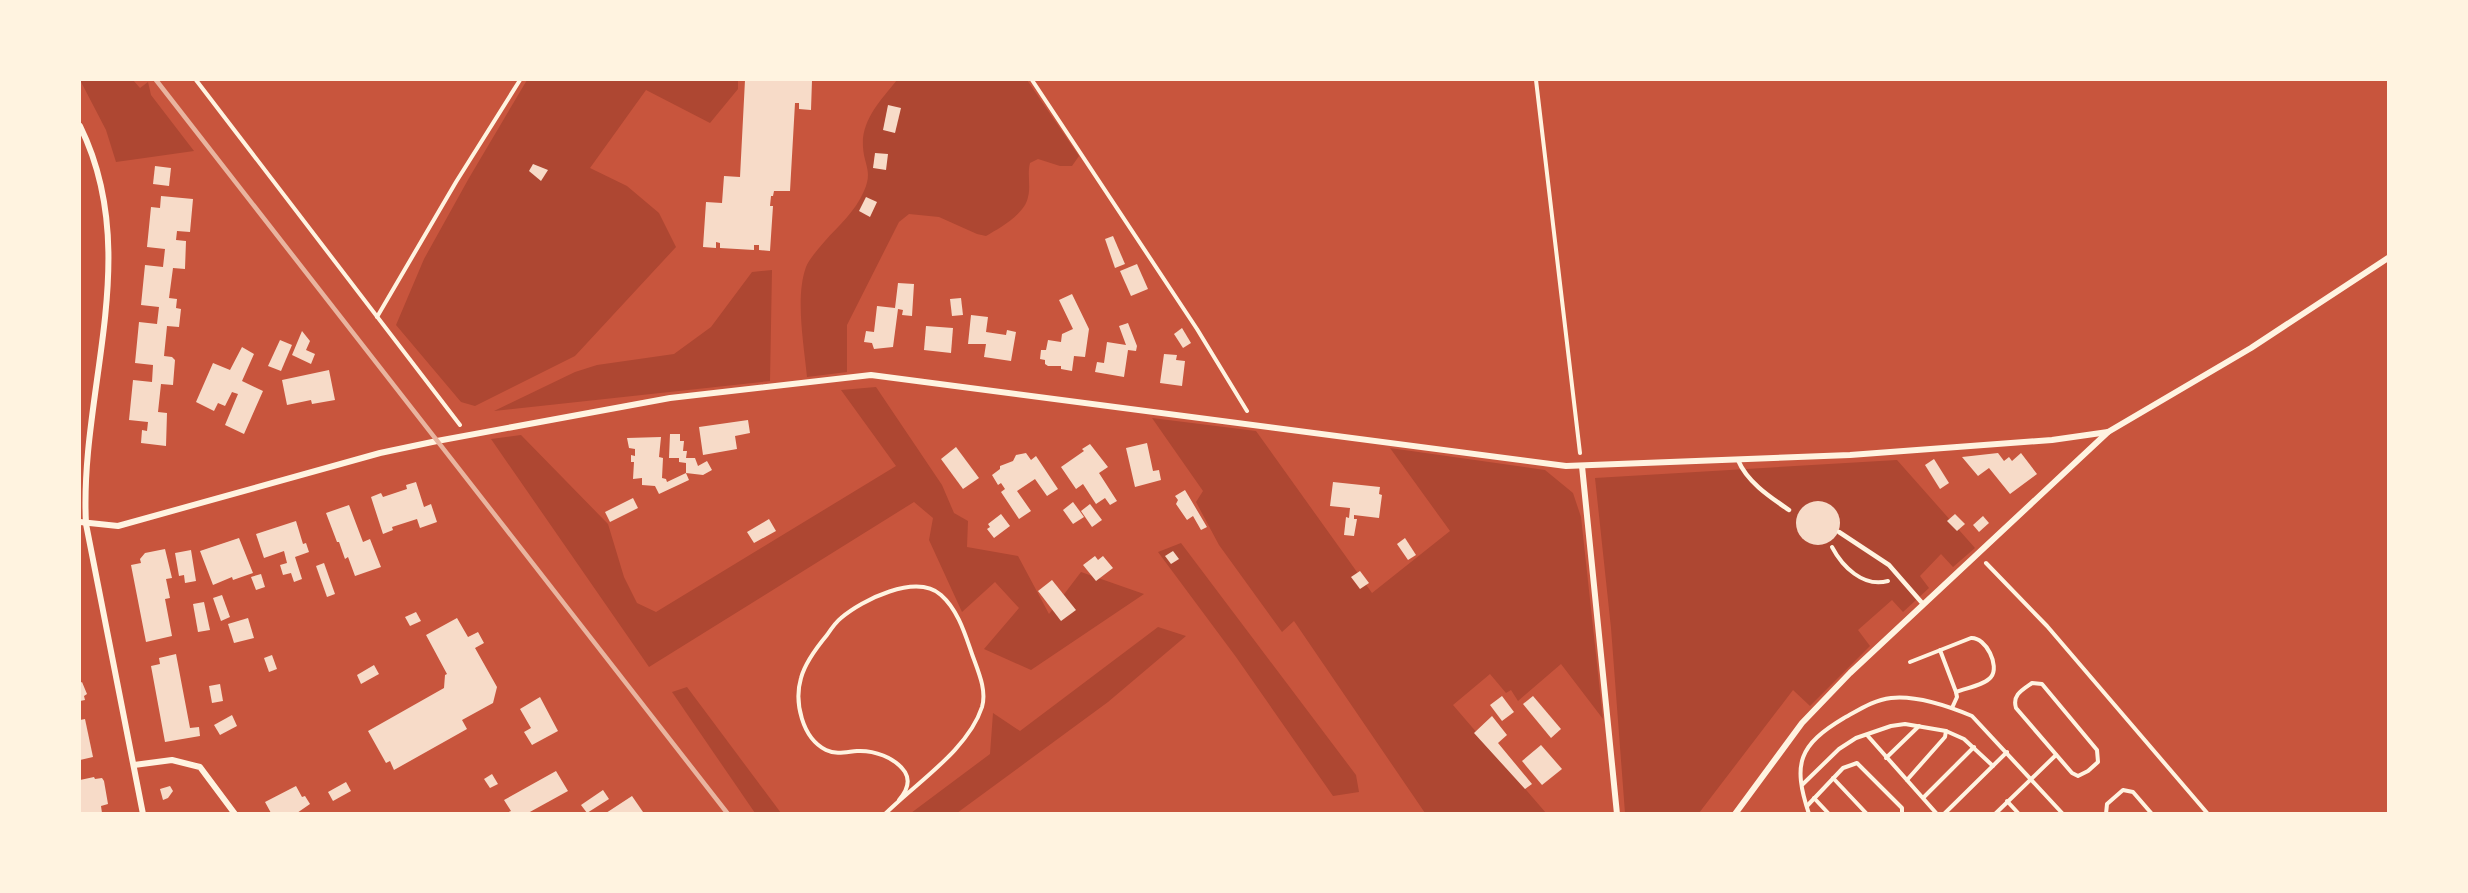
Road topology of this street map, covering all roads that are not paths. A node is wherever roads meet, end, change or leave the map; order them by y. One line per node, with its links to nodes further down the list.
1 (80, 126): 7 (street)
2 (2388, 258): 3 (street)
3 (2108, 432): 4 (street); 9 (street)
4 (1738, 460): 5 (street); 6 (lane)
5 (1582, 466): 7 (street); 13 (street)
6 (1789, 510)
7 (83, 523): 10 (street)
8 (1839, 532): 9 (lane)
9 (1923, 604): 14 (street)
10 (134, 765): 11 (street); 12 (street)
11 (143, 813)
12 (235, 813)
13 (1617, 813)
14 (1735, 813)

